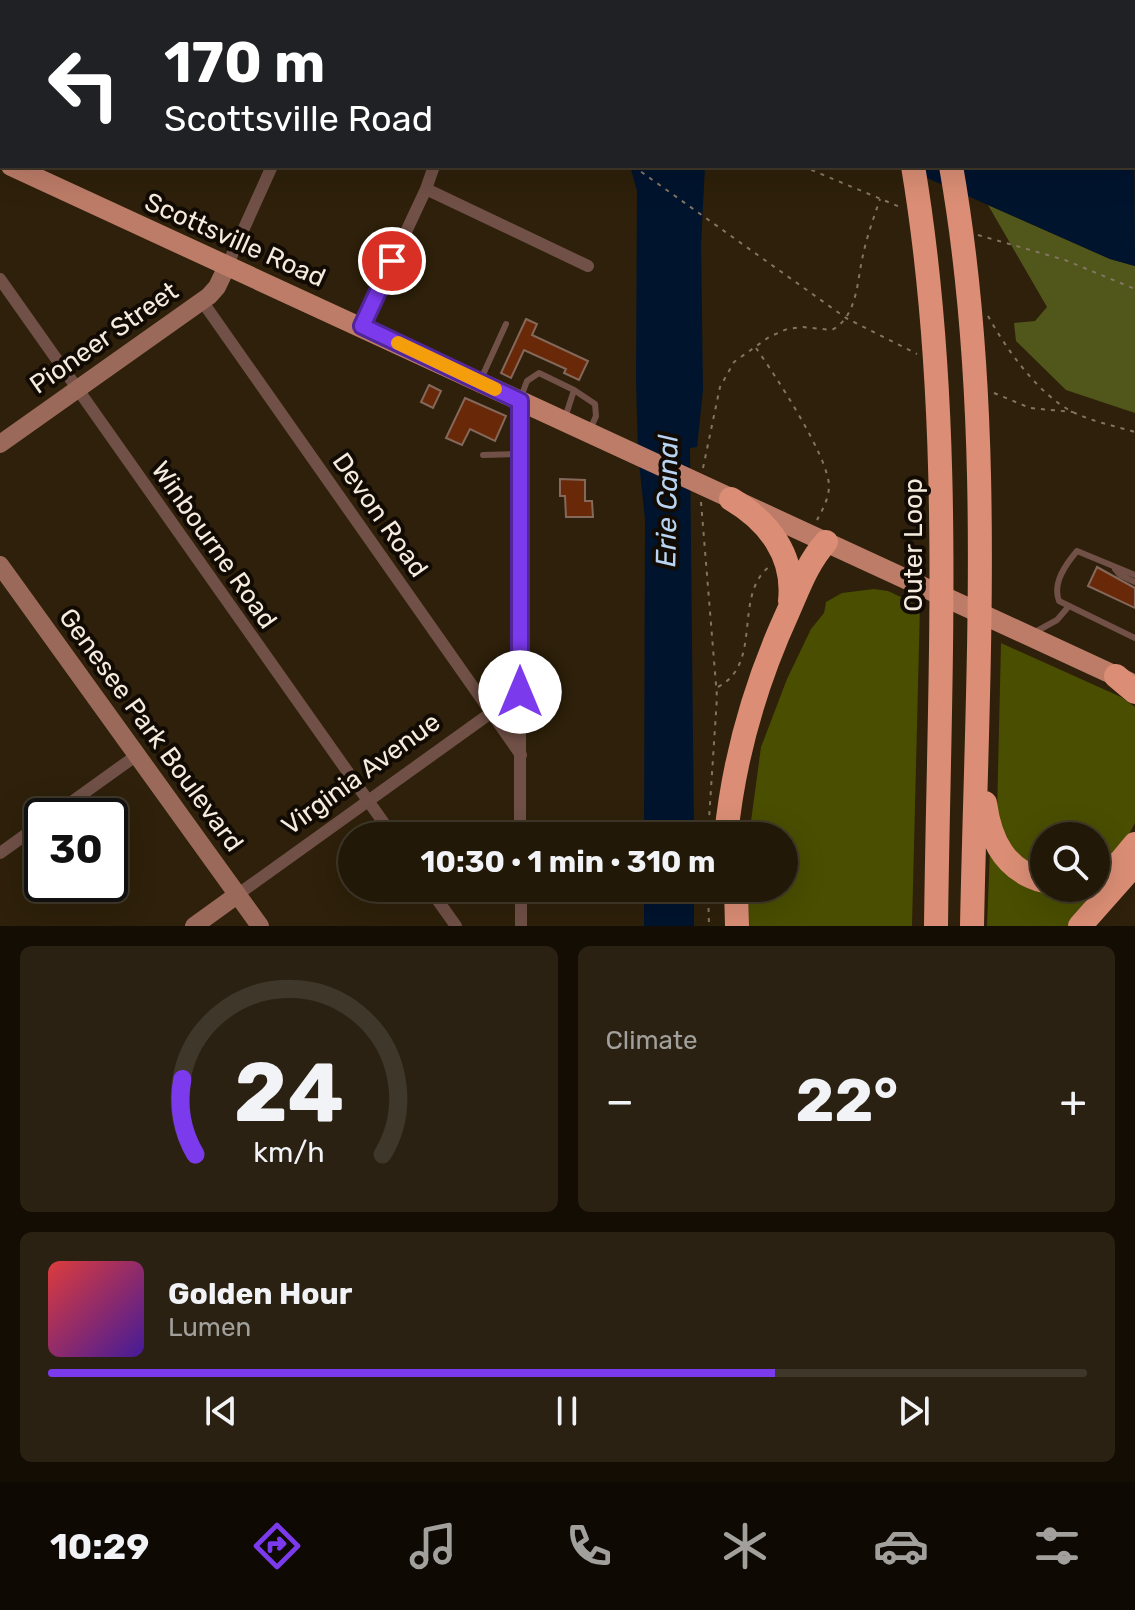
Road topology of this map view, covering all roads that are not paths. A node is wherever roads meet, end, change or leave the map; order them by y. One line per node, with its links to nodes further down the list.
1 (15, 168): 7 (main road, Scottsville Road)
2 (271, 168): 7 (street)
3 (433, 168): 6 (street)
4 (913, 168): 40 (highway, Outer Loop)
5 (951, 168): 32 (highway)
6 (426, 189): 8 (street); 12 (street)
7 (227, 266): 10 (street, Pioneer Street); 12 (main road, Scottsville Road)
8 (588, 266)
9 (0, 279): 14 (street, Winbourne Road)
10 (202, 301): 14 (street, Pioneer Street); 35 (street, Devon Road)
11 (506, 324): 13 (lane)
12 (362, 326): 13 (main road, Scottsville Road)
13 (479, 382): 16 (main road, Scottsville Road)
14 (77, 388): 19 (street, Pioneer Street); 39 (street, Winbourne Road)
15 (574, 390): 16 (lane); 17 (lane); 18 (lane)
16 (520, 401): 17 (main road, Scottsville Road); 20 (street)
17 (564, 422): 18 (main road, Scottsville Road)
18 (589, 434): 22 (main road, Scottsville Road)
19 (0, 444)
20 (520, 454): 21 (lane); 34 (street)
21 (483, 455)
22 (731, 499): 23 (main road, Scottsville Road); 29 (highway)
23 (826, 542): 29 (highway); 30 (main road, Scottsville Road); 44 (highway)
24 (0, 565): 36 (street, Genesee Park Boulevard)
25 (1112, 565): 26 (lane); 27 (lane); 28 (lane)
26 (1135, 575)
27 (1135, 582)
28 (1069, 606): 30 (lane); 31 (lane)
29 (788, 611): 43 (highway)
30 (1027, 635): 33 (main road, Scottsville Road)
31 (1135, 638)
32 (977, 661): 50 (highway); 64 (highway)
33 (1129, 684)
34 (520, 692): 35 (street, Virginia Avenue); 37 (street)
35 (492, 712): 37 (street, Devon Road); 39 (street, Virginia Avenue)
36 (137, 755): 38 (street); 51 (street, Genesee Park Boulevard)
37 (521, 755): 42 (street)
38 (77, 798)
39 (368, 801): 41 (street, Winbourne Road); 51 (street, Virginia Avenue)
40 (937, 812): 62 (highway); 63 (highway, Outer Loop)
41 (383, 822)
42 (520, 822)
43 (728, 822)
44 (739, 822)
45 (24, 836): 47 (street)
46 (1135, 844): 49 (highway)
47 (0, 853)
48 (1135, 864): 65 (highway)
49 (1110, 868)
50 (1030, 876)
51 (237, 895): 56 (street, Virginia Avenue); 57 (street, Genesee Park Boulevard)
52 (439, 902): 58 (street)
53 (521, 902): 59 (street)
54 (725, 902): 60 (highway)
55 (736, 902): 61 (highway)
56 (194, 926)
57 (260, 926)
58 (456, 926)
59 (521, 926)
60 (726, 926)
61 (737, 926)
62 (925, 926)
63 (936, 926)
64 (972, 926)
65 (1080, 926)

